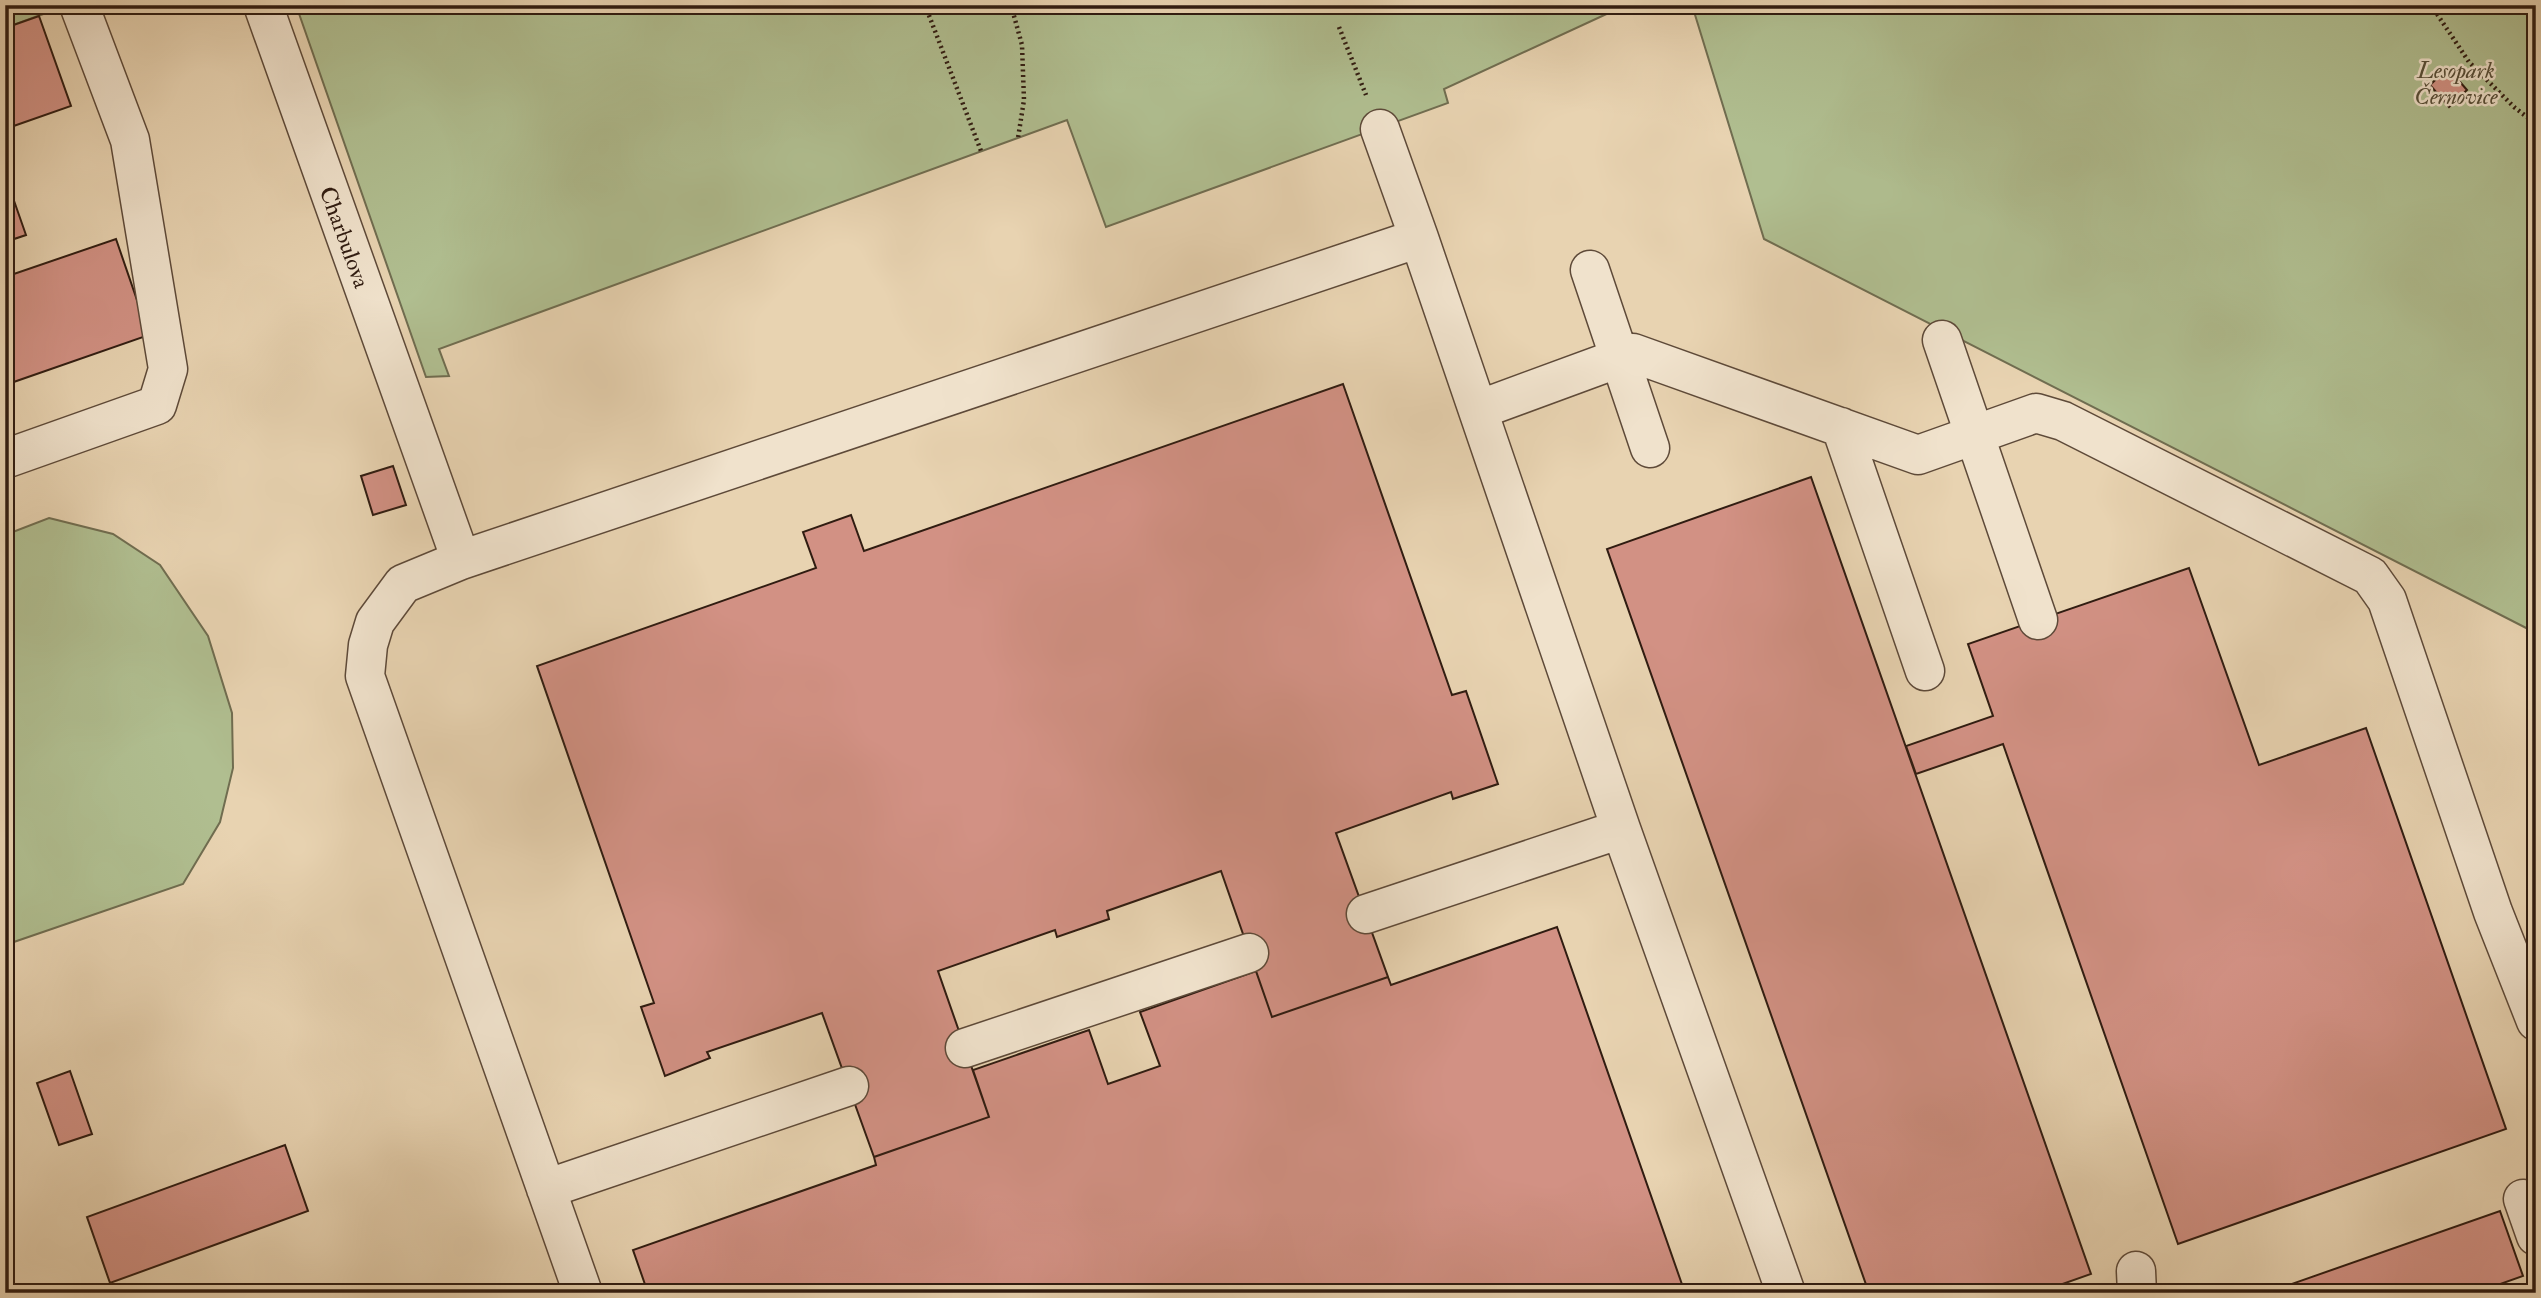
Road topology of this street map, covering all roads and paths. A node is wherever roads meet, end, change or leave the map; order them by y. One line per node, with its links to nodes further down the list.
1 (79, 5): 19 (street)
2 (263, 5): 20 (street, Charbulova)
3 (925, 5): 10 (path)
4 (1011, 5): 9 (path)
5 (2431, 5): 7 (path)
6 (1339, 27): 8 (path)
7 (2536, 124)
8 (1380, 129): 11 (street)
9 (1018, 138)
10 (981, 151)
11 (1419, 238): 15 (street); 20 (street)
12 (1590, 270): 14 (street)
13 (1942, 340): 17 (street)
14 (1620, 358): 15 (street); 16 (street); 18 (street)
15 (1478, 410): 23 (street)
16 (1841, 427): 17 (street); 22 (street)
17 (1974, 435): 21 (street); 26 (street)
18 (1650, 447)
19 (5, 459)
20 (461, 560): 29 (street)
21 (2038, 620)
22 (1925, 671)
23 (1621, 829): 24 (street); 33 (street)
24 (1366, 914)
25 (1249, 953): 27 (street)
26 (2534, 1011)
27 (965, 1048)
28 (849, 1086): 29 (street)
29 (546, 1189): 32 (street)
30 (2523, 1199): 31 (street)
31 (2536, 1236)
32 (583, 1293)
33 (1786, 1293)

